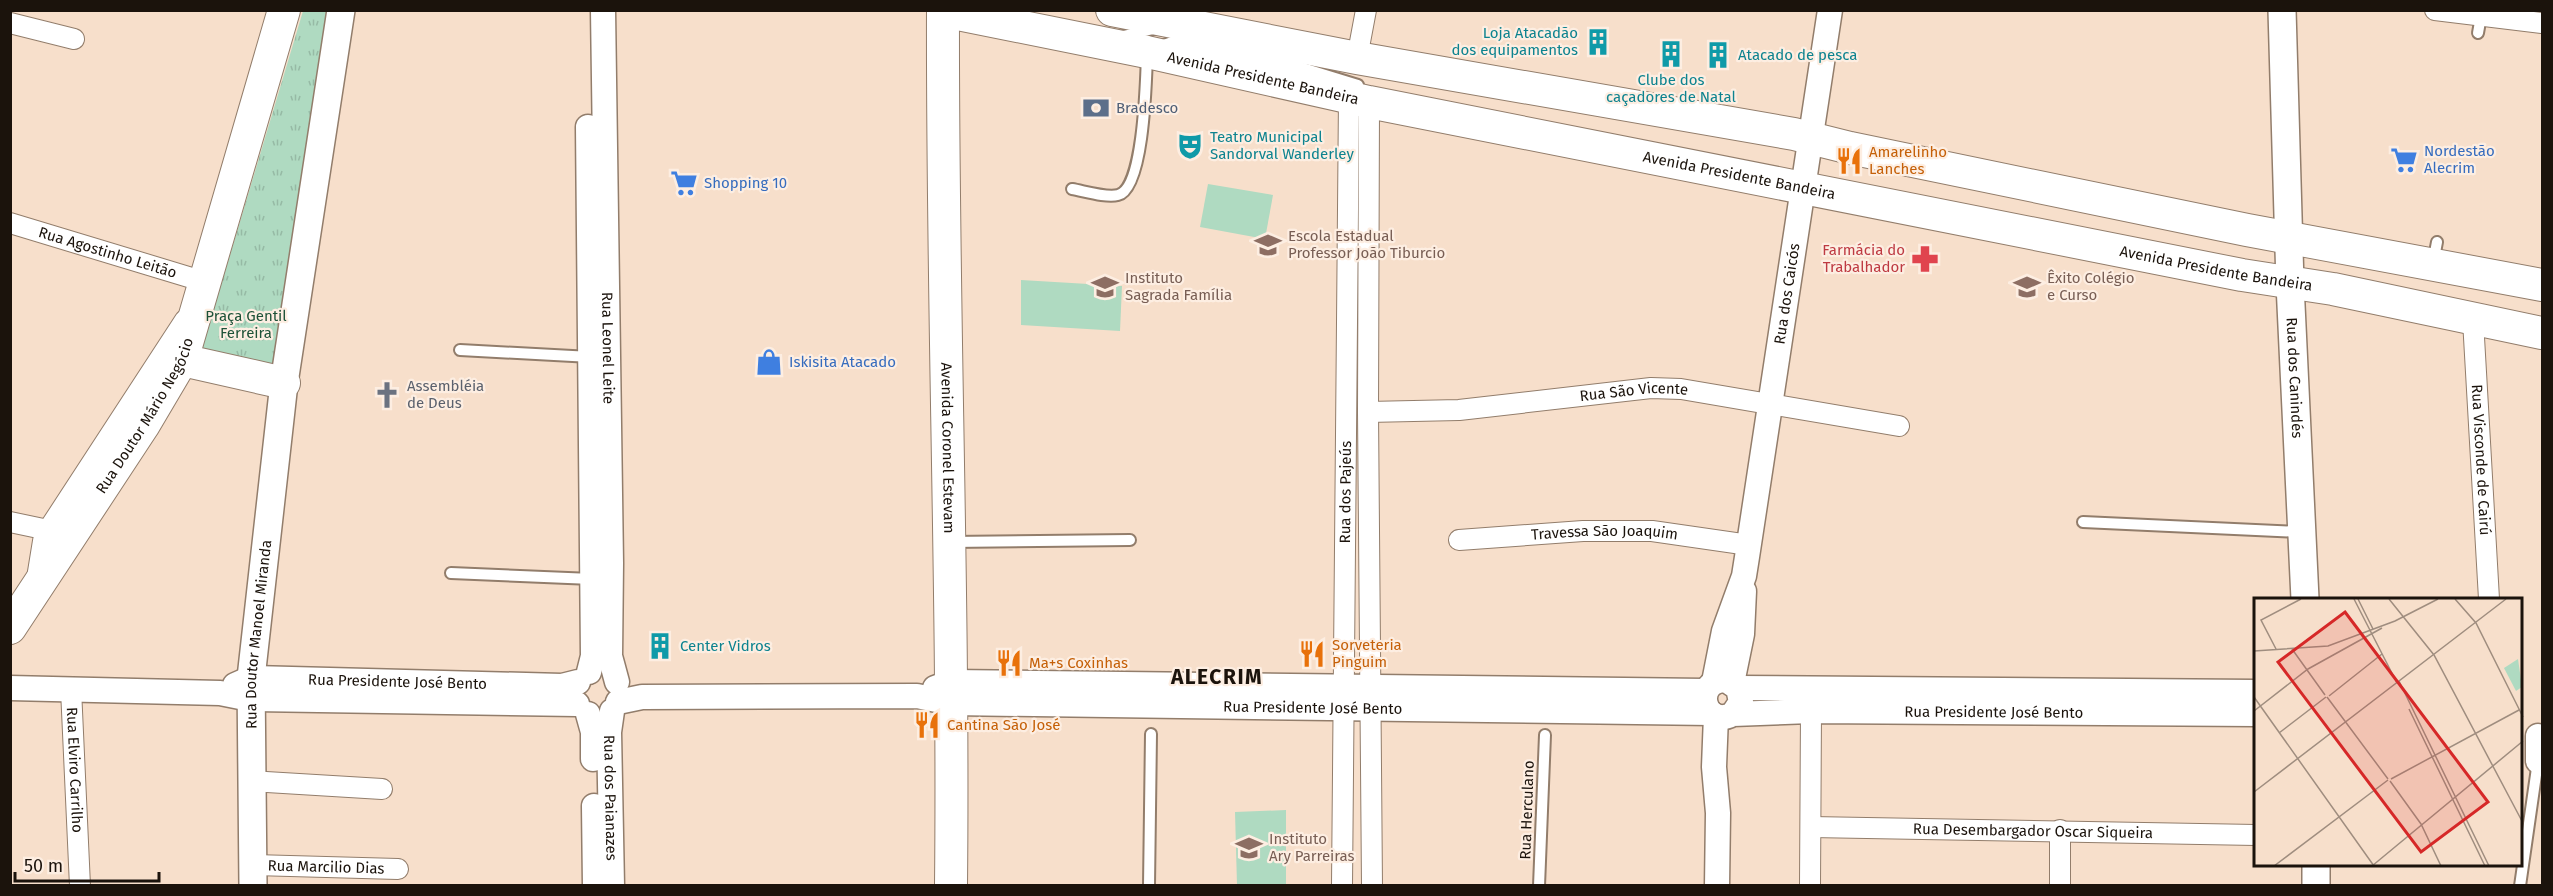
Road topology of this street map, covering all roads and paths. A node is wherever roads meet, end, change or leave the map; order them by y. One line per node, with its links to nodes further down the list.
1 (284, 10): 30 (main road, Rua Doutor Mário Negócio)
2 (341, 10): 36 (main road)
3 (586, 10): 19 (street, Rua Leonel Leite)
4 (603, 10): 19 (street, Rua Leonel Leite)
5 (999, 10): 13 (lane)
6 (1112, 10): 13 (main road)
7 (1366, 10): 17 (street)
8 (1830, 10): 20 (street, Rua dos Caicós)
9 (2282, 10): 26 (main road, Rua dos Canindés)
10 (2435, 10): 12 (street)
11 (942, 11): 16 (main road, Avenida Presidente Bandeira); 47 (main road, Avenida Coronel Estevam)
12 (2539, 19)
13 (1172, 22): 17 (main road)
14 (10, 23): 15 (street)
15 (74, 39)
16 (1147, 51): 18 (main road, Avenida Presidente Bandeira); 23 (lane)
17 (1357, 58): 20 (main road)
18 (1365, 95): 22 (main road, Avenida Presidente Bandeira); 38 (street, Rua dos Pajeús); 61 (street, Rua dos Pajeús)
19 (596, 122): 28 (street, Rua Leonel Leite)
20 (1812, 138): 21 (main road); 22 (street, Rua dos Caicós)
21 (2018, 183): 25 (main road); 26 (main road)
22 (1803, 188): 25 (main road, Avenida Presidente Bandeira); 37 (street, Rua dos Caicós)
23 (1072, 189)
24 (10, 223): 30 (street, Rua Agostinho Leitão)
25 (2008, 228): 27 (main road, Avenida Presidente Bandeira)
26 (2288, 237): 27 (main road, Rua dos Canindés); 29 (main road)
27 (2290, 284): 31 (main road, Avenida Presidente Bandeira); 44 (main road, Rua dos Canindés)
28 (599, 285): 34 (street, Rua Leonel Leite); 40 (street, Rua Leonel Leite)
29 (2542, 285)
30 (203, 289): 35 (main road, Rua Doutor Mário Negócio); 43 (street)
31 (2473, 320): 32 (main road, Avenida Presidente Bandeira); 53 (street, Rua Visconde de Cairú)
32 (2542, 333)
33 (460, 350): 34 (lane)
34 (591, 357): 40 (street, Rua Leonel Leite)
35 (182, 360): 36 (main road); 51 (main road, Rua Doutor Mário Negócio)
36 (284, 383): 56 (main road, Rua Doutor Manoel Miranda)
37 (1769, 403): 38 (street, Rua São Vicente); 39 (street, Rua São Vicente); 48 (street, Rua dos Caicós)
38 (1368, 412): 62 (street, Rua dos Pajeús)
39 (1899, 426)
40 (601, 447): 50 (street, Rua Leonel Leite); 60 (street, Rua Leonel Leite)
41 (10, 522): 43 (street)
42 (2083, 522): 44 (lane)
43 (48, 530): 51 (street)
44 (2302, 532): 52 (main road, Rua dos Canindés)
45 (1130, 540): 47 (lane)
46 (1459, 540): 48 (street, Travessa São Joaquim)
47 (950, 542): 58 (main road, Avenida Coronel Estevam)
48 (1749, 545): 63 (street, Rua dos Caicós)
49 (451, 573): 50 (lane)
50 (593, 579): 60 (street, Rua Leonel Leite)
51 (36, 588): 54 (main road, Rua Doutor Mário Negócio)
52 (2305, 598)
53 (2489, 598)
54 (10, 628)
55 (10, 688): 57 (street, Rua Presidente José Bento)
56 (250, 688): 57 (street, Rua Presidente José Bento); 60 (street, Rua Presidente José Bento); 72 (main road, Rua Doutor Manoel Miranda)
57 (71, 689): 82 (street, Rua Elviro Carrilho)
58 (951, 692): 60 (street, Rua Presidente José Bento); 61 (street, Rua Presidente José Bento); 85 (main road, Avenida Coronel Estevam)
59 (2254, 692): 65 (street, Rua Presidente José Bento)
60 (600, 694): 83 (street, Rua dos Paianazes); 84 (street, Rua dos Paianazes)
61 (1344, 699): 62 (street, Rua Presidente José Bento); 87 (street, Rua dos Pajeús)
62 (1370, 699): 63 (street, Rua Presidente José Bento); 88 (street, Rua dos Pajeús)
63 (1722, 700): 64 (street, Rua Presidente José Bento); 66 (street, Rua Presidente José Bento); 90 (street, Rua dos Caicós)
64 (1891, 701): 65 (street, Rua Presidente José Bento); 66 (street, Rua Presidente José Bento)
65 (2179, 704): 67 (street, Rua Presidente José Bento)
66 (1811, 711): 74 (street)
67 (2254, 714)
68 (1151, 734): 86 (lane)
69 (1545, 735): 89 (lane, Rua Herculano)
70 (2534, 735): 71 (street)
71 (2534, 760): 77 (lane)
72 (251, 781): 73 (street); 81 (main road, Rua Doutor Manoel Miranda)
73 (382, 789)
74 (1811, 827): 75 (street, Rua Desembargador Oscar Siqueira); 91 (street)
75 (2060, 830): 76 (street, Rua Desembargador Oscar Siqueira); 92 (street)
76 (2254, 835)
77 (2523, 858)
78 (2316, 866): 93 (main road)
79 (2522, 866): 94 (lane)
80 (398, 869): 81 (street, Rua Marcilio Dias)
81 (253, 875)
82 (80, 885)
83 (595, 885)
84 (612, 885)
85 (951, 885)
86 (1149, 885)
87 (1342, 885)
88 (1372, 885)
89 (1539, 885)
90 (1717, 885)
91 (1810, 885)
92 (2060, 885)
93 (2316, 885)
94 (2520, 885)

